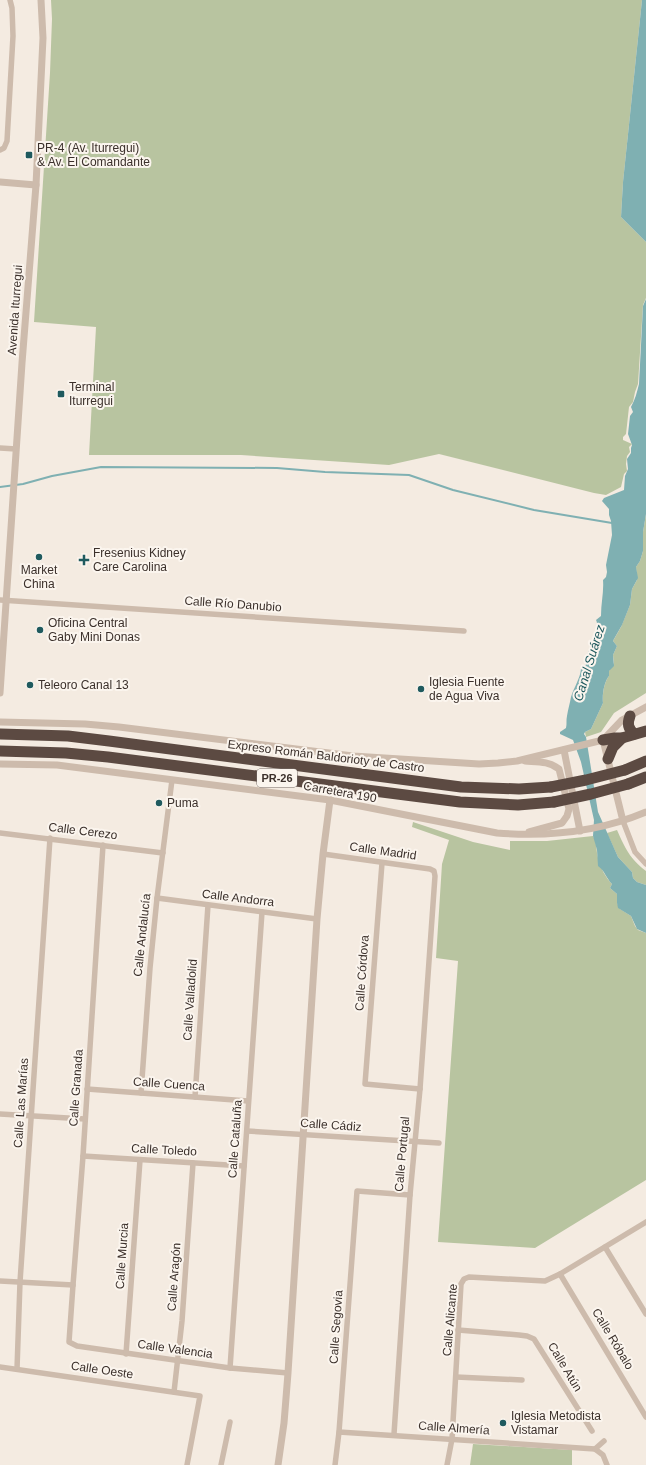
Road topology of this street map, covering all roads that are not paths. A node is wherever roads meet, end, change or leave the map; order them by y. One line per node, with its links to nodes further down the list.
1 (10, 0): 3 (street)
2 (41, 0): 5 (street, Avenida Iturregui)
3 (0, 150)
4 (0, 182): 5 (street)
5 (36, 185): 7 (street, Avenida Iturregui)
6 (0, 448): 7 (street)
7 (16, 449): 8 (street, Avenida Iturregui)
8 (3, 601): 9 (street, Calle Río Danubio); 10 (street, Avenida Iturregui)
9 (464, 631)
10 (0, 693)
11 (646, 707): 12 (street)
12 (630, 716): 16 (highway); 18 (street)
13 (0, 722): 22 (street)
14 (646, 732): 16 (highway)
15 (0, 734): 23 (highway, Expreso Román Baldorioty de Castro / PR-26, bridge)
16 (634, 734): 17 (highway)
17 (622, 738): 18 (highway); 21 (highway)
18 (598, 742): 20 (street); 21 (street)
19 (0, 751): 25 (highway, PR-26, bridge)
20 (561, 751): 22 (street); 30 (street)
21 (608, 759): 29 (street)
22 (517, 761): 32 (street)
23 (646, 761)
24 (0, 764): 26 (street, Carretera 190)
25 (646, 777)
26 (172, 780): 27 (street, Carretera 190); 35 (street, Calle Andalucía)
27 (330, 800): 32 (street, Carretera 190); 36 (street)
28 (646, 812): 29 (street, Carretera 190)
29 (623, 821): 30 (street, Carretera 190); 38 (street)
30 (583, 831): 32 (street, Carretera 190)
31 (0, 833): 33 (street, Calle Cerezo)
32 (520, 835)
33 (50, 838): 34 (street, Calle Cerezo); 50 (street, Calle Las Marías)
34 (103, 845): 35 (street, Calle Cerezo); 44 (street, Calle Granada)
35 (163, 853): 40 (street, Calle Andalucía)
36 (323, 854): 37 (street, Calle Madrid); 43 (street)
37 (382, 863): 39 (street, Calle Madrid); 45 (street, Calle Córdova)
38 (646, 864)
39 (435, 876): 45 (street, Calle Portugal)
40 (157, 898): 41 (street, Calle Andorra); 46 (street, Calle Andalucía)
41 (208, 905): 42 (street, Calle Andorra); 47 (street, Calle Valladolid)
42 (262, 912): 43 (street, Calle Andorra); 48 (street, Calle Cataluña)
43 (317, 919): 53 (street)
44 (87, 1089): 46 (street, Calle Cuenca); 51 (street, Calle Granada)
45 (420, 1089): 54 (street, Calle Portugal)
46 (141, 1093): 47 (street, Calle Cuenca)
47 (195, 1097): 48 (street, Calle Cuenca)
48 (248, 1101): 52 (street, Calle Cataluña)
49 (0, 1114): 50 (street)
50 (32, 1116): 51 (street); 65 (street, Calle Las Marías)
51 (85, 1119): 56 (street, Calle Granada)
52 (247, 1131): 53 (street, Calle Cádiz); 59 (street, Calle Cataluña)
53 (304, 1134): 54 (street, Calle Cádiz); 75 (street)
54 (414, 1141): 55 (street, Calle Cádiz); 60 (street, Calle Portugal)
55 (439, 1143)
56 (83, 1156): 57 (street, Calle Toledo); 66 (street, Calle Granada)
57 (140, 1160): 58 (street, Calle Toledo); 70 (street, Calle Murcia)
58 (193, 1163): 59 (street, Calle Toledo); 71 (street, Calle Aragón)
59 (244, 1166): 73 (street, Calle Cataluña)
60 (410, 1195): 82 (street, Calle Segovia); 83 (street, Calle Portugal)
61 (646, 1222): 62 (street, Calle Alicante)
62 (605, 1247): 63 (street, Calle Alicante); 67 (street)
63 (560, 1274): 68 (street, Calle Alicante); 79 (street, Calle Róbalo)
64 (0, 1281): 65 (street)
65 (20, 1282): 66 (street); 74 (street, Calle Las Marías)
66 (72, 1285): 69 (street, Calle Granada)
67 (646, 1314)
68 (458, 1330): 76 (street, Calle Alicante); 81 (street, Calle Atún)
69 (70, 1333): 70 (street, Calle Valencia)
70 (126, 1354): 71 (street, Calle Valencia)
71 (178, 1361): 73 (street, Calle Valencia); 78 (street, Calle Aragón)
72 (0, 1367): 74 (street, Calle Oeste)
73 (230, 1368): 75 (street, Calle Valencia)
74 (17, 1369): 78 (street, Calle Oeste)
75 (288, 1374): 89 (street)
76 (456, 1377): 77 (street); 84 (street, Calle Alicante)
77 (522, 1380)
78 (174, 1392): 87 (street, Calle Oeste)
79 (646, 1417)
80 (230, 1422): 88 (street)
81 (592, 1431)
82 (339, 1432): 83 (street, Calle Almería); 90 (street, Calle Segovia)
83 (394, 1434): 84 (street, Calle Almería)
84 (452, 1439): 86 (street, Calle Almería); 91 (street, Calle Alicante)
85 (604, 1441): 86 (street)
86 (595, 1449): 92 (street)
87 (187, 1465)
88 (221, 1465)
89 (278, 1465)
90 (335, 1465)
91 (447, 1465)
92 (607, 1465)

